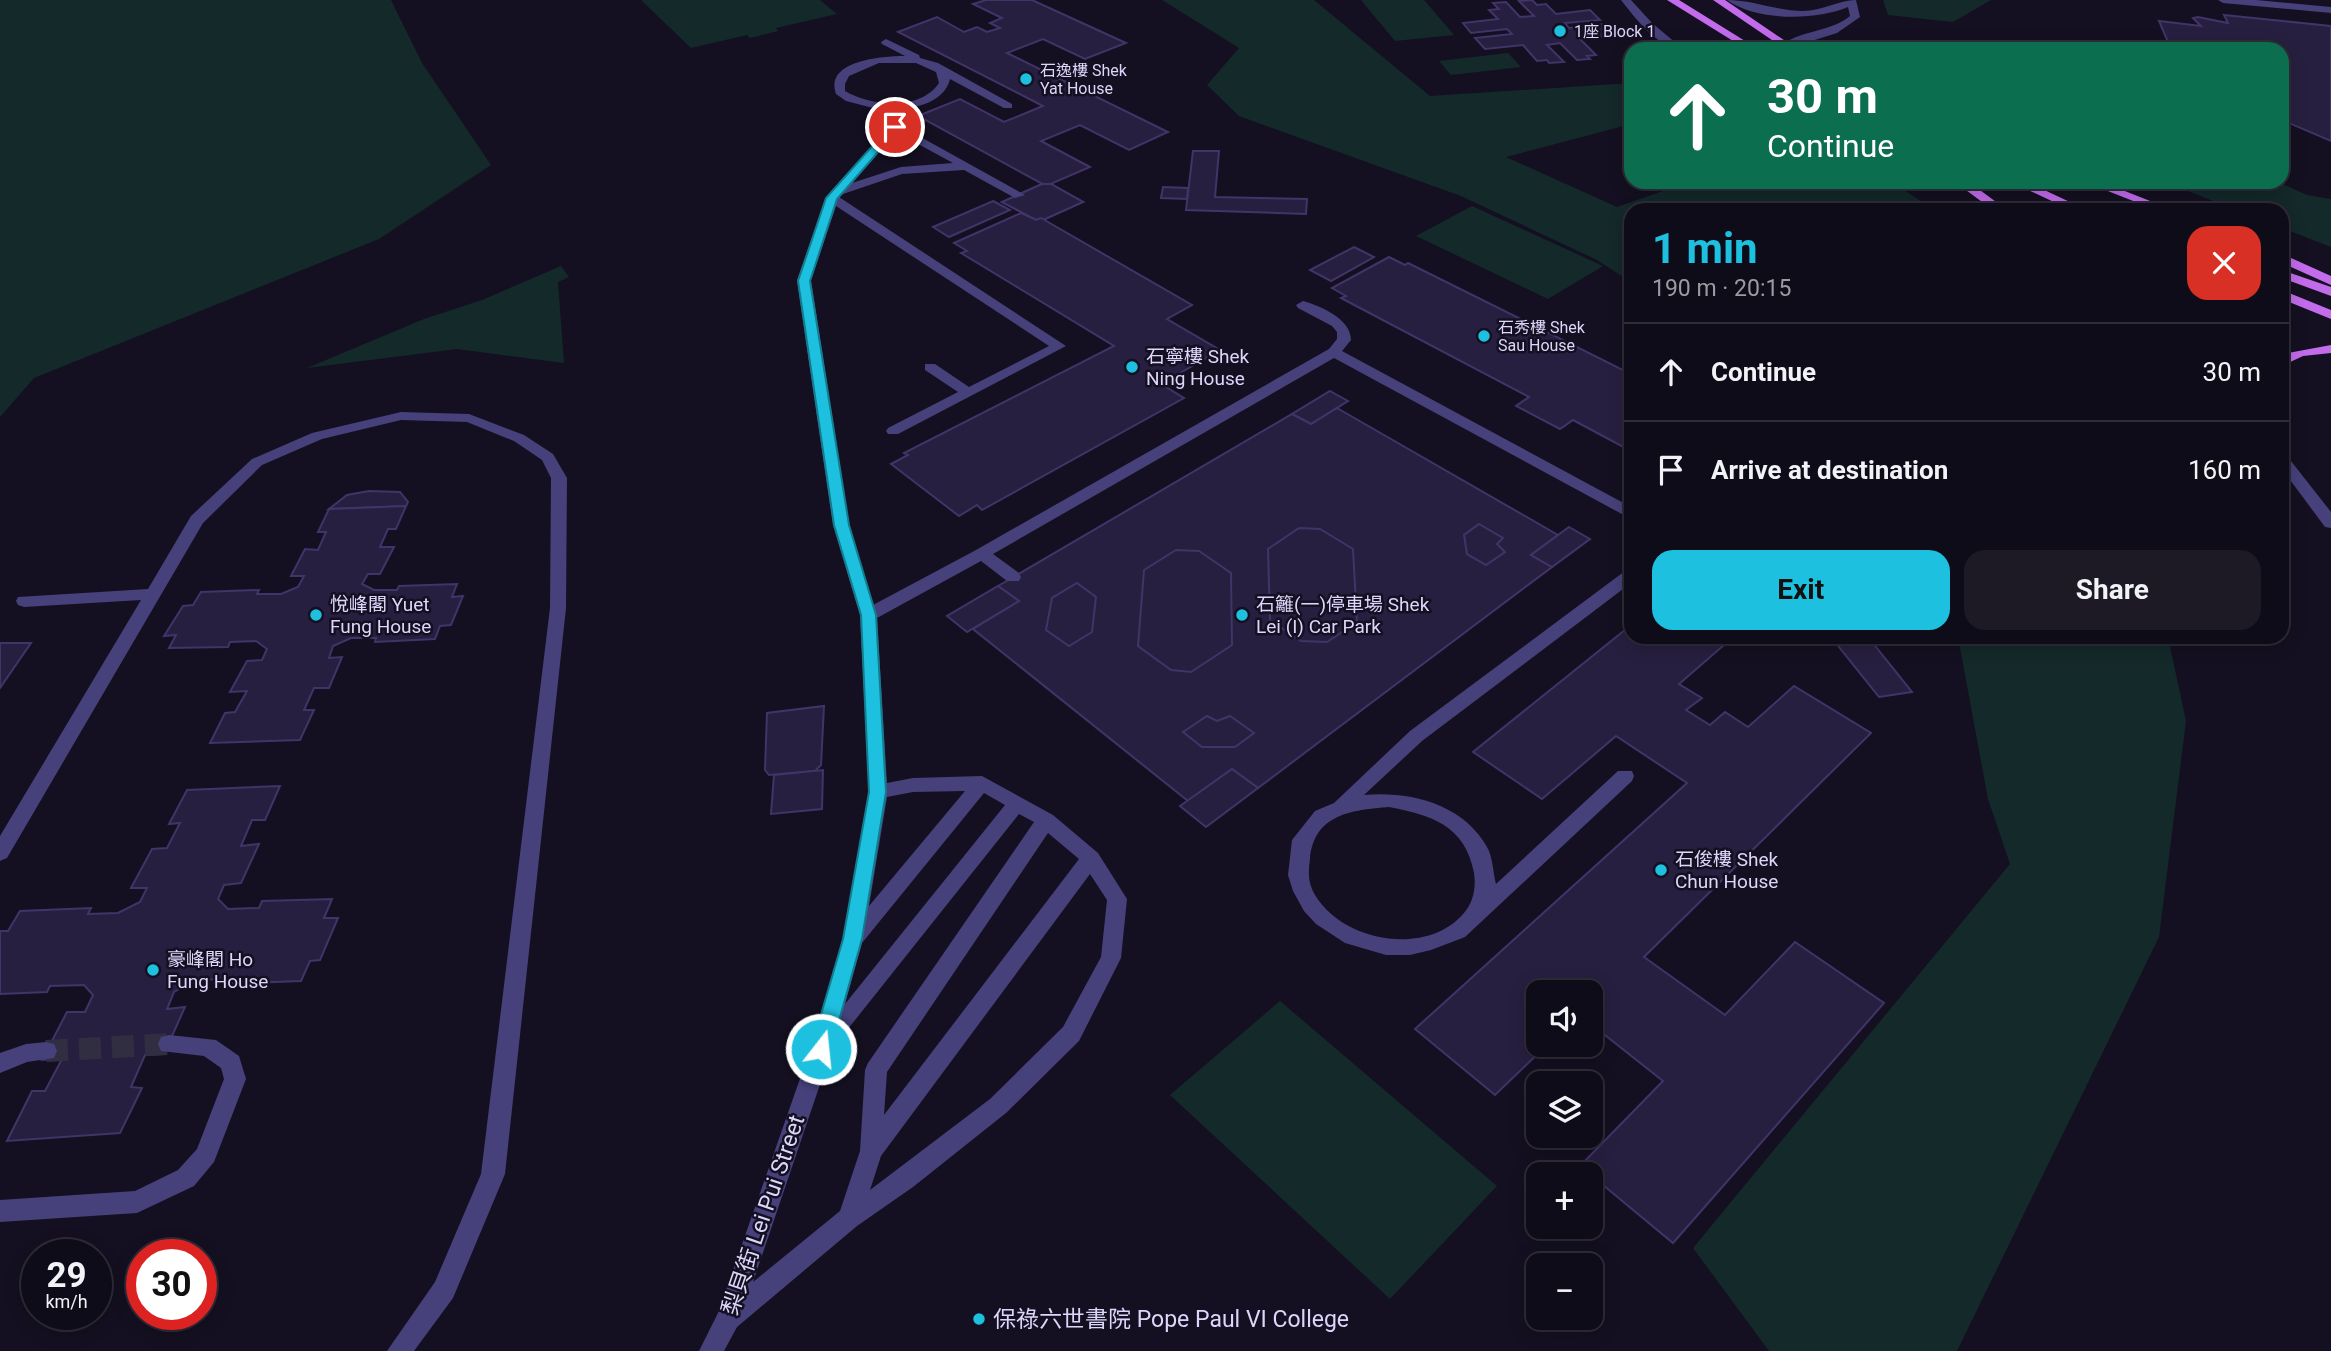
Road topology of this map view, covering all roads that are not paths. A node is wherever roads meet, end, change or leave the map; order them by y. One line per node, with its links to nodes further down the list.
1 (1626, 0): 9 (street)
2 (1672, 0): 10 (main road)
3 (1718, 0): 11 (main road)
4 (1732, 0): 6 (street)
5 (2223, 0): 7 (street)
6 (1851, 1): 12 (street)
7 (2331, 10)
8 (886, 42): 13 (street)
9 (1669, 42)
10 (1742, 42)
11 (1780, 42)
12 (1792, 42)
13 (933, 66): 14 (street); 14 (street); 15 (street)
14 (876, 105): 16 (street)
15 (1009, 106)
16 (895, 127): 17 (street); 22 (street)
17 (965, 166): 22 (street); 23 (street)
18 (1971, 189): 24 (main road)
19 (2033, 189): 25 (main road)
20 (2094, 189): 26 (main road)
21 (2110, 189): 27 (main road)
22 (834, 195): 39 (street); 49 (street, 梨貝街 Lei Pui Street)
23 (1019, 195)
24 (1991, 203)
25 (2065, 203)
26 (2124, 203)
27 (2148, 203)
28 (2289, 261): 30 (main road)
29 (2289, 277): 31 (main road)
30 (2331, 281)
31 (2331, 292)
32 (2289, 297): 34 (main road)
33 (1303, 305): 36 (street)
34 (2331, 315)
35 (2331, 349): 37 (main road)
36 (1334, 352): 42 (street); 44 (street)
37 (2289, 357)
38 (930, 367): 39 (street)
39 (969, 393): 40 (street)
40 (893, 431)
41 (2289, 468): 43 (street)
42 (1624, 510)
43 (2331, 523)
44 (982, 554): 45 (street); 49 (street)
45 (1013, 577)
46 (1624, 580): 54 (street)
47 (153, 594): 48 (street); 56 (street); 68 (street)
48 (24, 601)
49 (868, 615): 52 (street, 梨貝街 Lei Pui Street)
50 (1625, 776): 58 (street)
51 (982, 783): 52 (street); 53 (street); 59 (street)
52 (878, 792): 59 (street, 梨貝街 Lei Pui Street)
53 (1017, 803): 55 (street); 61 (street)
54 (1341, 806): 58 (street); 58 (street)
55 (1046, 820): 57 (street); 64 (street)
56 (0, 853)
57 (1091, 858): 64 (street); 66 (street)
58 (1476, 911)
59 (853, 939): 61 (street, 梨貝街 Lei Pui Street)
60 (169, 1044): 65 (street)
61 (821, 1049): 67 (street, 梨貝街 Lei Pui Street)
62 (46, 1051): 63 (street)
63 (0, 1063)
64 (871, 1151): 66 (street)
65 (0, 1211)
66 (849, 1218): 67 (street)
67 (727, 1318): 69 (street, 梨貝街 Lei Pui Street)
68 (399, 1351)
69 (710, 1351)

